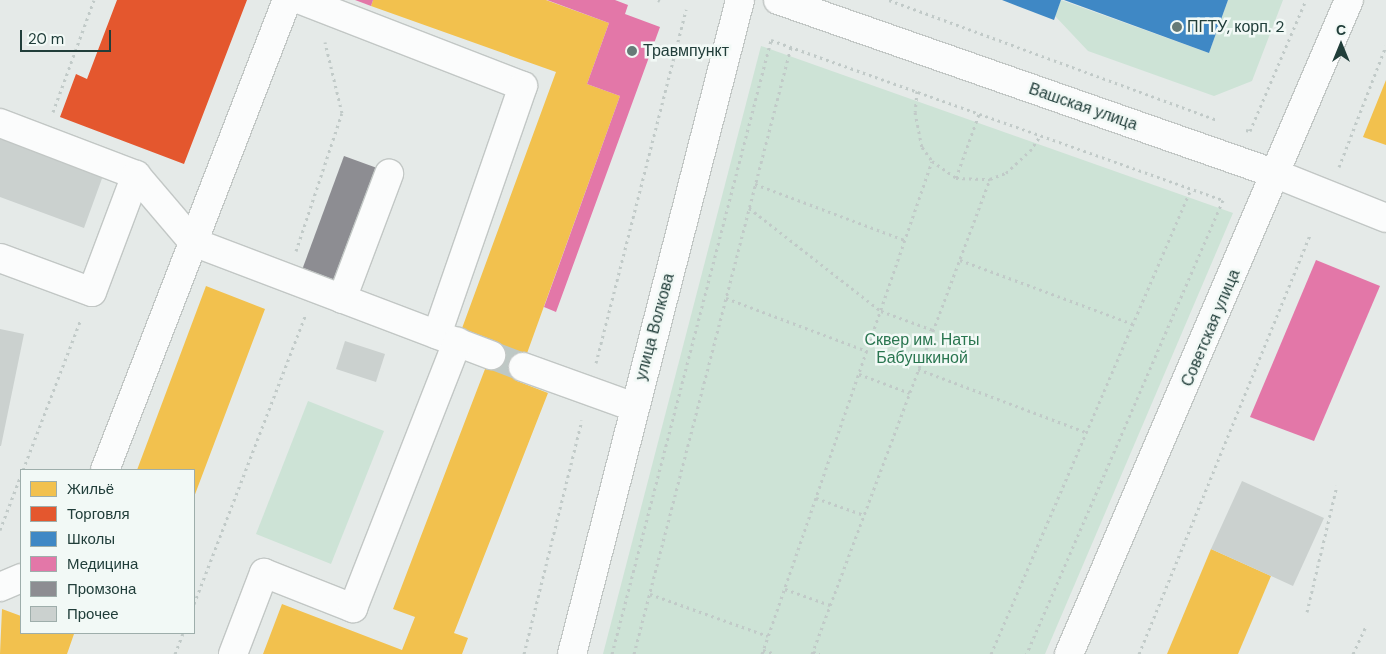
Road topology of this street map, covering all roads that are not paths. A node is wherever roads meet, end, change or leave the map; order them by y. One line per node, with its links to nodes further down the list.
1 (287, 0): 11 (street)
2 (740, 0): 17 (street, улица Волкова)
3 (778, 0): 8 (street, Вашская улица)
4 (1349, 0): 8 (street, Советская улица)
5 (309, 3): 14 (street)
6 (0, 124): 9 (street)
7 (389, 174): 13 (street)
8 (1276, 174): 10 (street, Вашская улица); 23 (street, Советская улица)
9 (136, 175): 11 (street); 12 (street)
10 (1386, 218)
11 (193, 242): 13 (street); 18 (street)
12 (0, 258)
13 (342, 299): 14 (street)
14 (447, 339): 15 (street); 21 (street)
15 (491, 355)
16 (522, 367): 17 (street)
17 (634, 407): 22 (street, улица Волкова)
18 (105, 469)
19 (20, 578): 20 (street)
20 (0, 587)
21 (233, 654)
22 (572, 654)
23 (1069, 654)

